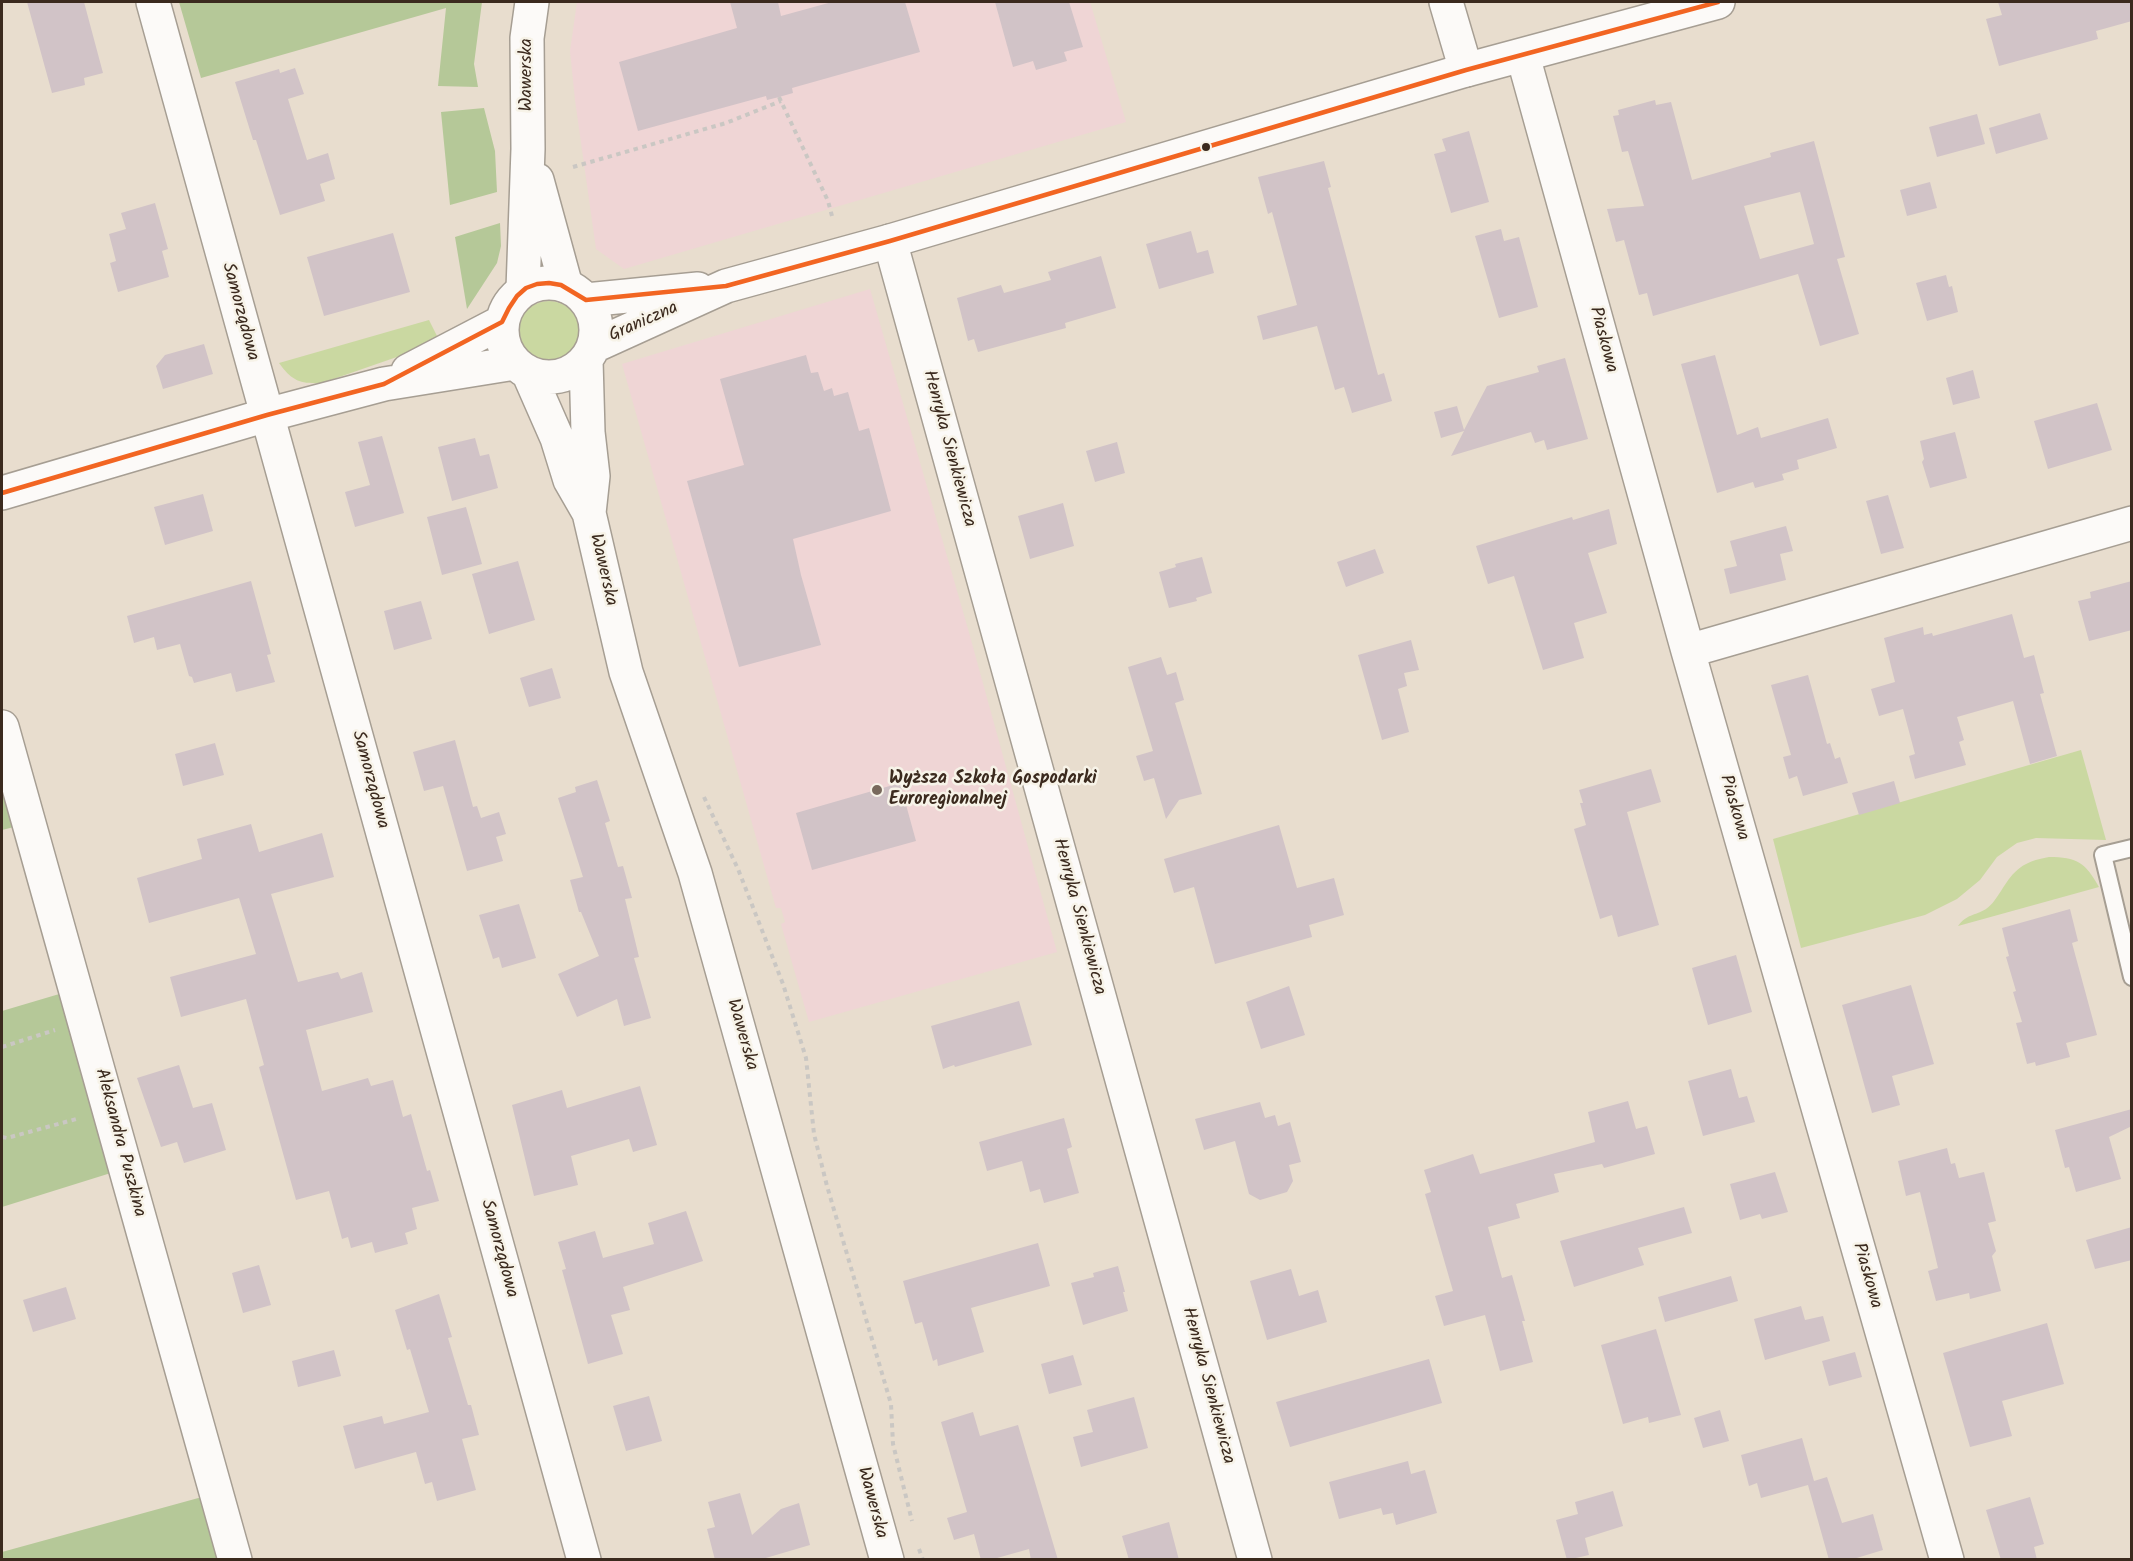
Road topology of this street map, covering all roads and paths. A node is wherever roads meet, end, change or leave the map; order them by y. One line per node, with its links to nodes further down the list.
1 (153, 2): 18 (street, Samorządowa)
2 (532, 2): 7 (street, Wawerska)
3 (1446, 2): 6 (street)
4 (1718, 2): 5 (street, Graniczna)
5 (1524, 56): 6 (street, Graniczna); 22 (street, Piaskowa)
6 (1466, 70): 10 (street, Graniczna)
7 (528, 149): 12 (street, Wawerska); 13 (street, Wawerska)
8 (573, 167): 9 (path)
9 (832, 216)
10 (890, 241): 11 (street, Graniczna); 37 (street, Henryka Sienkiewicza)
11 (726, 286): 13 (street, Graniczna); 15 (street, Graniczna)
12 (523, 290): 13 (street); 14 (street)
13 (576, 293): 15 (street)
14 (502, 322): 16 (street); 17 (street)
15 (590, 353): 16 (street); 20 (street, Wawerska)
16 (522, 368): 17 (street); 20 (street, Wawerska)
17 (384, 384): 18 (street)
18 (267, 415): 19 (street); 34 (street, Samorządowa)
19 (2, 493)
20 (589, 513): 35 (street, Wawerska)
21 (2132, 523): 22 (street)
22 (1688, 651): 38 (street, Piaskowa)
23 (2, 727): 27 (street, Aleksandra Puszkina)
24 (702, 795): 31 (path)
25 (2132, 848): 26 (lane)
26 (2132, 977)
27 (85, 1020): 28 (path); 29 (street, Aleksandra Puszkina)
28 (2, 1047)
29 (110, 1110): 30 (path); 33 (street, Aleksandra Puszkina)
30 (2, 1137)
31 (914, 1531)
32 (917, 1540): 36 (path)
33 (235, 1560)
34 (584, 1560)
35 (886, 1560)
36 (922, 1560)
37 (1255, 1560)
38 (1947, 1560)

